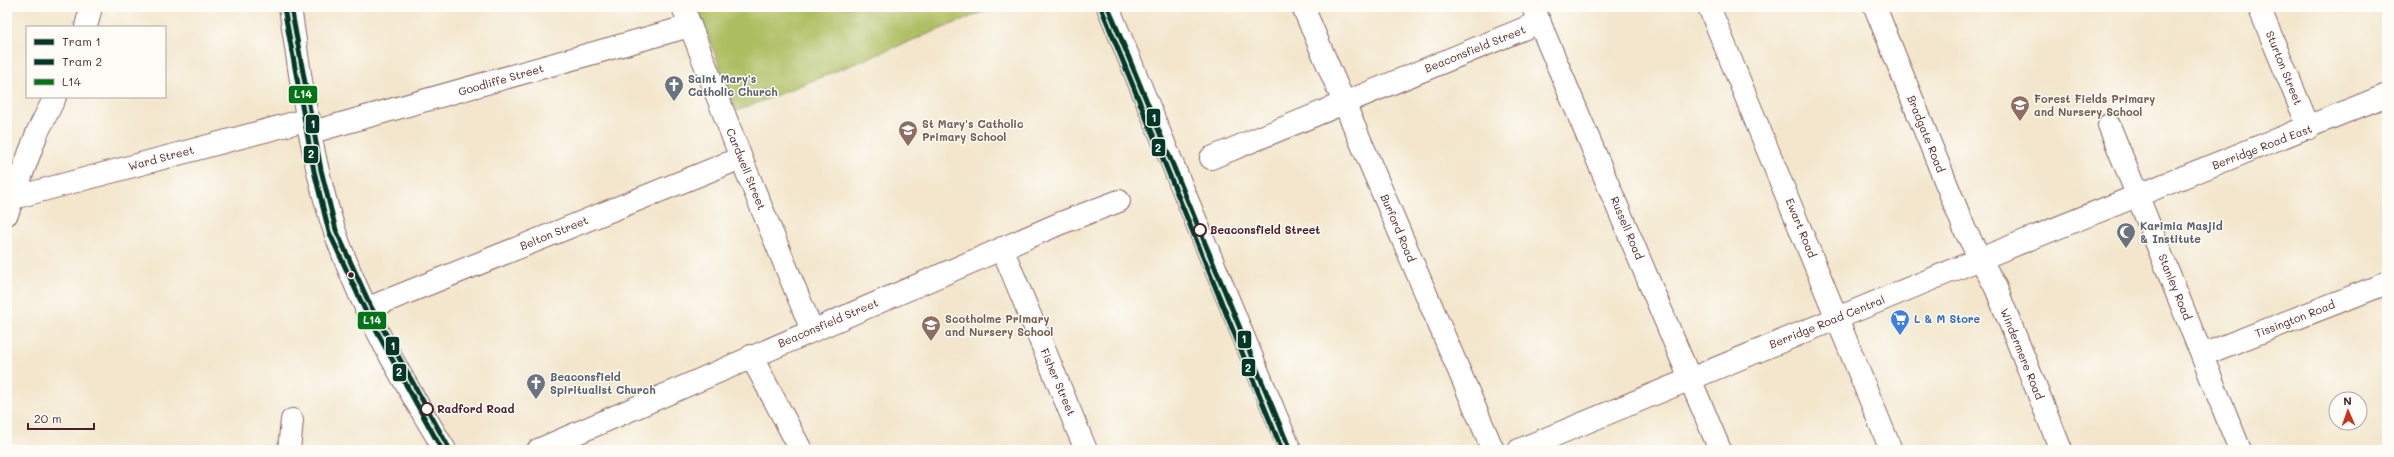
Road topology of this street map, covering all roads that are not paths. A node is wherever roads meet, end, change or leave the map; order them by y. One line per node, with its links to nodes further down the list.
1 (91, 7): 10 (street)
2 (290, 7): 14 (street)
3 (1108, 7): 37 (street)
4 (1303, 7): 13 (street, Burford Road)
5 (1709, 7): 26 (street, Ewart Road)
6 (1875, 7): 23 (street, Bradgate Road)
7 (2259, 7): 16 (street, Sturton Street)
8 (1536, 15): 13 (street, Beaconsfield Street); 30 (street, Russell Road)
9 (687, 16): 14 (street, Goodliffe Street); 17 (street, Cardwell Street)
10 (86, 26)
11 (2387, 95): 16 (street, Berridge Road East)
12 (54, 98): 21 (street)
13 (1344, 103): 18 (street, Beaconsfield Street); 38 (street, Burford Road)
14 (310, 125): 21 (street, Ward Street); 25 (street)
15 (2109, 125): 19 (street, Stanley Road)
16 (2309, 128): 19 (street, Berridge Road East)
17 (741, 158): 25 (street, Belton Street); 27 (street, Cardwell Street)
18 (1211, 158)
19 (2136, 196): 23 (street, Berridge Road Central); 28 (street, Stanley Road)
20 (1119, 202): 22 (street, Beaconsfield Street)
21 (10, 206)
22 (1002, 248): 27 (street, Beaconsfield Street); 36 (street, Fisher Street)
23 (1980, 259): 26 (street, Berridge Road Central); 42 (street, Windermere Road)
24 (2387, 283): 28 (street, Tissington Road)
25 (366, 309): 33 (street)
26 (1837, 318): 30 (street, Berridge Road Central); 41 (street, Ewart Road)
27 (812, 330): 29 (street, Beaconsfield Street)
28 (2202, 354): 43 (street, Stanley Road)
29 (751, 356): 34 (street, Beaconsfield Street); 35 (street)
30 (1691, 378): 39 (street, Berridge Road Central); 40 (street, Russell Road)
31 (292, 420): 32 (street)
32 (288, 450)
33 (445, 450)
34 (538, 450)
35 (801, 450)
36 (1086, 450)
37 (1290, 450)
38 (1493, 450)
39 (1519, 450)
40 (1720, 450)
41 (1891, 450)
42 (2061, 450)
43 (2240, 450)

